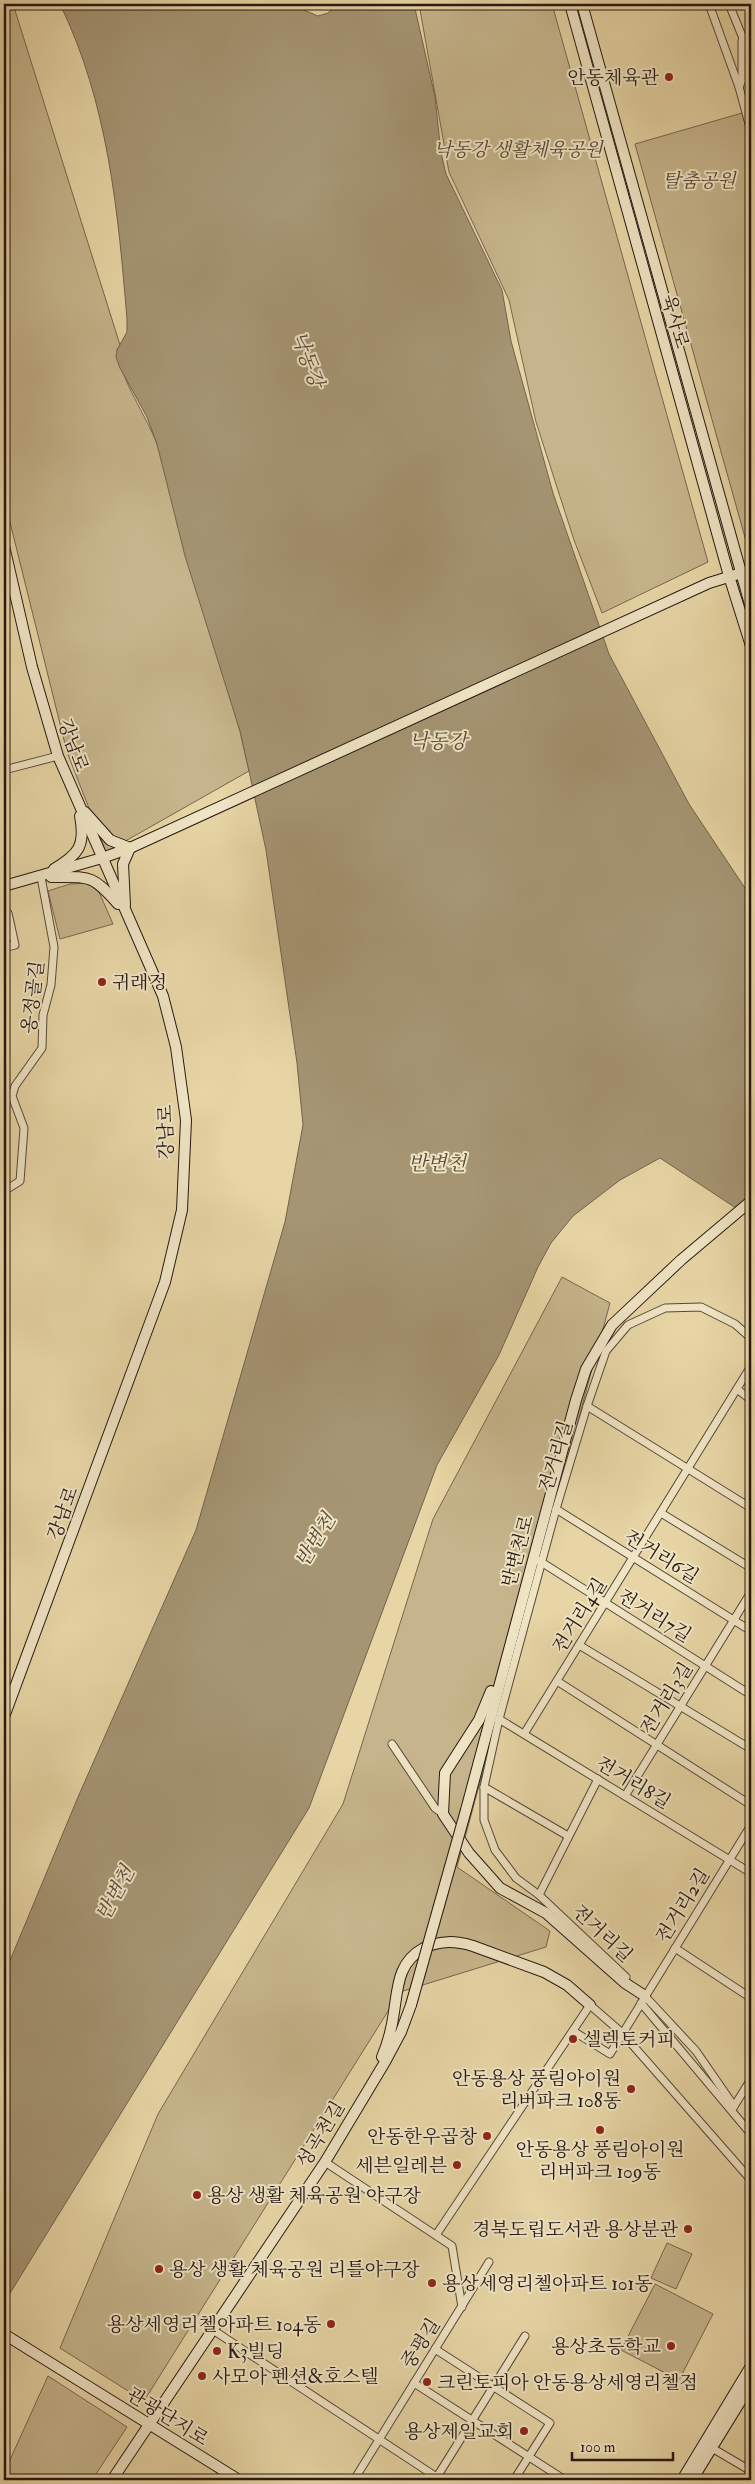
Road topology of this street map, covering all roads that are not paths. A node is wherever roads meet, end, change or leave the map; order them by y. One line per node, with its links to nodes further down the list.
1 (570, 4): 12 (street, 육사로)
2 (582, 4): 11 (street, 육사로)
3 (710, 4): 7 (street)
4 (729, 4): 5 (street)
5 (742, 35): 6 (street); 7 (street)
6 (751, 58)
7 (739, 87): 8 (street)
8 (751, 131)
9 (4, 546): 15 (street, 강남로)
10 (751, 570): 11 (street)
11 (740, 573): 12 (street); 13 (street, 육사로)
12 (729, 576): 14 (street, 육사로); 18 (street)
13 (751, 608)
14 (751, 646)
15 (58, 756): 16 (street); 17 (street, 강남로)
16 (4, 770)
17 (76, 801): 18 (street); 19 (street, 강남로); 20 (street)
18 (130, 848): 19 (street); 22 (street)
19 (102, 858): 20 (street); 22 (street, 강남로)
20 (41, 877): 21 (street); 22 (street); 25 (street, 옹정골길)
21 (4, 886)
22 (125, 913): 49 (street, 강남로)
23 (4, 914): 24 (street)
24 (4, 948)
25 (4, 1191)
26 (751, 1201): 37 (street, 반변천로)
27 (751, 1338): 31 (street, 전거리길)
28 (751, 1366): 29 (street, 전거리4길)
29 (737, 1389): 30 (street); 32 (street, 전거리4길)
30 (751, 1400)
31 (586, 1406): 32 (street); 34 (street, 전거리길)
32 (688, 1469): 33 (street); 35 (street, 전거리4길)
33 (751, 1508)
34 (556, 1509): 36 (street, 전거리6길); 37 (street, 전거리길)
35 (661, 1513): 36 (street, 전거리4길); 38 (street)
36 (634, 1557): 40 (street, 전거리4길); 41 (street, 전거리6길)
37 (538, 1560): 40 (street, 전거리7길); 44 (street, 반변천로); 50 (street, 전거리길)
38 (751, 1568)
39 (751, 1592): 41 (street, 전거리3길)
40 (606, 1602): 43 (street, 전거리4길); 45 (street, 전거리7길)
41 (734, 1620): 42 (street, 전거리6길); 45 (street, 전거리3길)
42 (751, 1631)
43 (580, 1645): 46 (street, 전거리4길); 48 (street)
44 (507, 1656): 59 (street); 68 (street, 반변천로, bridge)
45 (705, 1666): 47 (street, 전거리7길); 48 (street, 전거리3길)
46 (557, 1681): 51 (street, 전거리4길); 53 (street)
47 (751, 1695)
48 (680, 1706): 53 (street, 전거리3길); 54 (street)
49 (4, 1717)
50 (499, 1719): 51 (street, 전거리8길); 56 (street, 전거리길)
51 (524, 1734): 55 (street, 전거리8길)
52 (392, 1744): 59 (street)
53 (657, 1744): 57 (street, 전거리3길); 58 (street)
54 (751, 1749)
55 (598, 1779): 57 (street, 전거리8길); 61 (street)
56 (484, 1787): 61 (street); 64 (street, 전거리길)
57 (625, 1796): 62 (street, 전거리8길)
58 (751, 1804)
59 (443, 1814): 67 (street)
60 (751, 1825): 62 (street, 전거리2길)
61 (568, 1836): 64 (street)
62 (730, 1860): 63 (street, 전거리8길); 65 (street, 전거리2길)
63 (751, 1873)
64 (539, 1895): 67 (street, 전거리길)
65 (675, 1948): 66 (street); 67 (street, 전거리2길)
66 (751, 1998)
67 (643, 1999): 71 (street, 전거리2길); 74 (street); 74 (street)
68 (411, 2005): 72 (street, 성곡천길)
69 (590, 2005): 70 (street); 71 (street); 72 (street)
70 (574, 2031): 71 (street); 78 (street)
71 (622, 2033): 77 (street)
72 (374, 2079): 76 (street, 성곡천길)
73 (751, 2079): 74 (street)
74 (733, 2108): 75 (street)
75 (751, 2134)
76 (325, 2162): 78 (street); 81 (street, 성곡천길)
77 (751, 2180)
78 (436, 2235): 80 (street)
79 (489, 2262): 80 (street, 중평길)
80 (462, 2307): 84 (street, 중평길)
81 (213, 2330): 90 (street, 성곡천길); 91 (street)
82 (4, 2334): 90 (street, 관광단지로)
83 (525, 2336): 88 (street)
84 (435, 2349): 86 (street, 중평길); 88 (street)
85 (751, 2366): 102 (street)
86 (414, 2383): 89 (street); 91 (street, 중평길)
87 (751, 2384): 92 (street)
88 (494, 2387): 89 (street); 93 (street)
89 (472, 2421): 93 (street); 96 (street)
90 (149, 2425): 95 (street, 관광단지로); 97 (street, 성곡천길)
91 (378, 2441): 96 (street); 99 (street, 중평길)
92 (712, 2448): 94 (street); 103 (street)
93 (529, 2457): 100 (street); 101 (street)
94 (751, 2471)
95 (224, 2476): 98 (street, 관광단지로)
96 (437, 2479)
97 (112, 2480)
98 (239, 2480)
99 (354, 2480)
100 (514, 2480)
101 (565, 2480)
102 (682, 2480)
103 (692, 2480)

